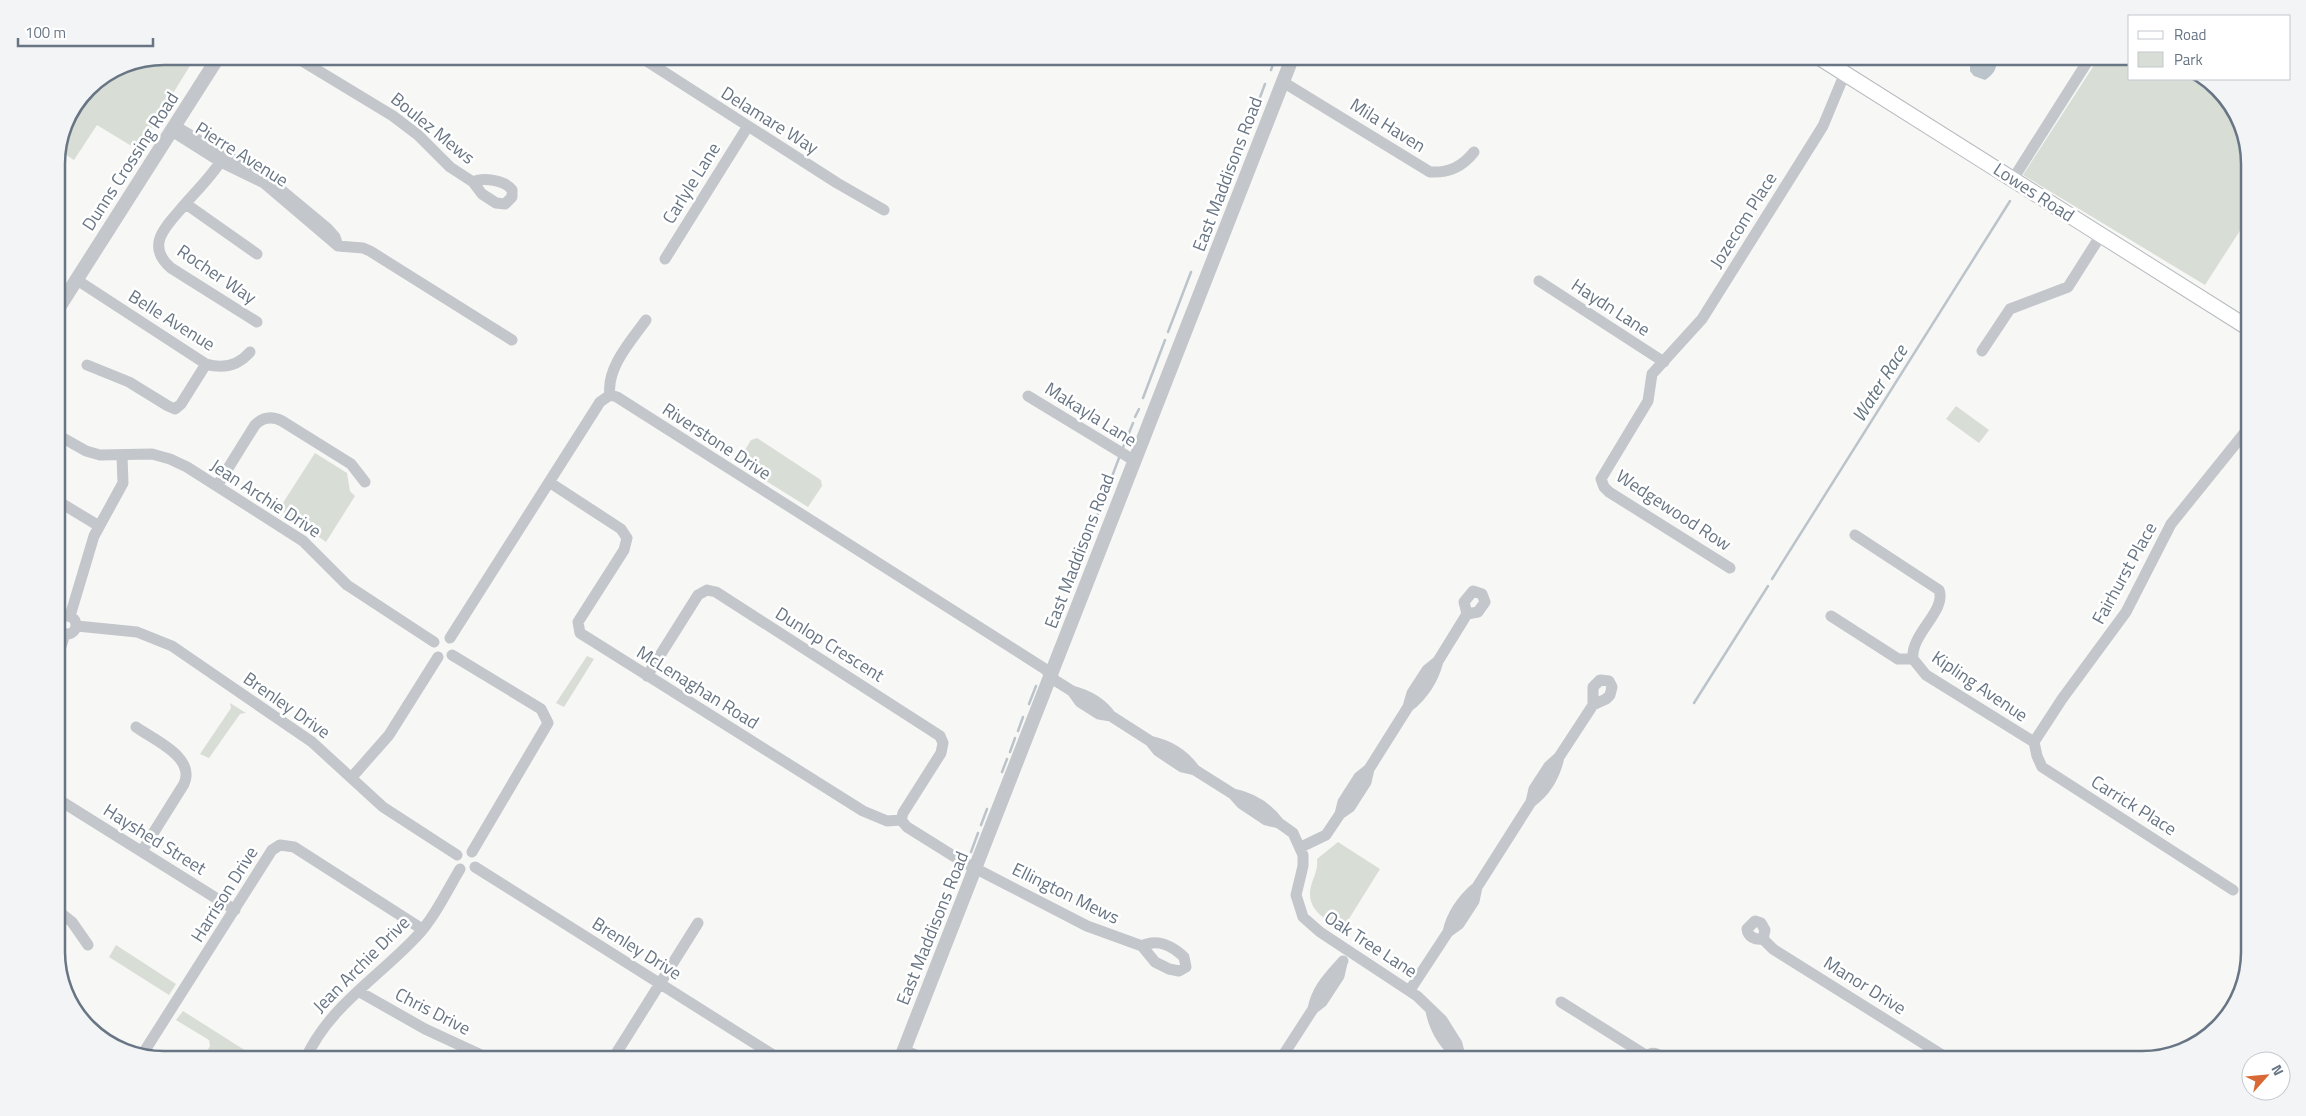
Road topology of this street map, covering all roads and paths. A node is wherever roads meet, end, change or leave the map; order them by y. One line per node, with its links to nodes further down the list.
1 (213, 65): 10 (street, Dunns Crossing Road)
2 (310, 65): 14 (street, Boulez Mews)
3 (661, 65): 9 (street, Delamare Way)
4 (1290, 65): 8 (street, East Maddisons Road)
5 (1832, 65): 7 (main road, Lowes Road)
6 (2085, 65): 13 (street)
7 (1845, 73): 13 (main road, Lowes Road); 29 (street, Jozecom Place)
8 (1283, 82): 11 (street, Mila Haven); 38 (street, East Maddisons Road)
9 (748, 126): 16 (street, Delamare Way); 19 (street, Carlyle Lane)
10 (173, 129): 12 (street, Pierre Avenue); 20 (street, Dunns Crossing Road)
11 (1474, 152)
12 (223, 159): 15 (street, Rocher Way); 26 (street, Pierre Avenue)
13 (2013, 179): 17 (main road, Lowes Road)
14 (473, 182)
15 (186, 204): 18 (street); 24 (street, Rocher Way)
16 (884, 210)
17 (2101, 236): 25 (main road, Lowes Road); 27 (street)
18 (257, 254)
19 (664, 259)
20 (77, 280): 22 (street, Dunns Crossing Road); 30 (street, Belle Avenue)
21 (1539, 281): 29 (street, Haydn Lane)
22 (65, 298)
23 (646, 320): 33 (street)
24 (257, 322)
25 (2241, 323)
26 (512, 340)
27 (1982, 351)
28 (250, 352): 30 (street, Belle Avenue)
29 (1664, 362): 32 (street, Jozecom Place)
30 (206, 364): 31 (street)
31 (88, 365)
32 (1652, 374): 45 (street, Wedgewood Row)
33 (610, 395): 40 (street); 56 (street, Riverstone Drive)
34 (1028, 396): 38 (street, Makayla Lane)
35 (2241, 437): 60 (street, Fairhurst Place)
36 (65, 439): 37 (street, Jean Archie Drive)
37 (122, 456): 41 (street, Jean Archie Drive); 43 (street)
38 (1135, 461): 56 (street, East Maddisons Road)
39 (365, 482): 41 (street)
40 (549, 482): 51 (street); 57 (street, McLenaghan Road)
41 (217, 486): 52 (street, Jean Archie Drive)
42 (65, 505): 43 (street)
43 (99, 526): 49 (street)
44 (1855, 535): 55 (street)
45 (1730, 568)
46 (1468, 614): 64 (street)
47 (1831, 616): 55 (street, Kipling Avenue)
48 (65, 618): 49 (street)
49 (74, 621): 50 (street); 61 (street, Brenley Drive)
50 (65, 634)
51 (450, 638): 52 (street); 53 (street)
52 (434, 642): 54 (street)
53 (452, 655): 54 (street); 66 (street)
54 (438, 657): 61 (street)
55 (1913, 658): 60 (street, Kipling Avenue)
56 (1051, 675): 64 (street); 70 (street, East Maddisons Road)
57 (647, 676): 63 (street, McLenaghan Road); 63 (street, Dunlop Crescent)
58 (1593, 705): 81 (street)
59 (136, 727): 65 (street)
60 (2034, 742): 71 (street, Carrick Place)
61 (352, 777): 67 (street, Brenley Drive)
62 (65, 804): 65 (street, Hayshed Street)
63 (901, 820): 70 (street)
64 (1301, 847): 79 (street, Oak Tree Lane)
65 (142, 851): 72 (street, Hayshed Street)
66 (472, 852): 67 (street); 68 (street)
67 (457, 855): 69 (street)
68 (475, 867): 69 (street); 80 (street, Brenley Drive)
69 (460, 869): 75 (street, Jean Archie Drive)
70 (975, 869): 78 (street, Ellington Mews); 89 (street, East Maddisons Road)
71 (2232, 889)
72 (235, 910): 75 (street, Harrison Drive); 84 (street, Harrison Drive)
73 (65, 917): 77 (street)
74 (698, 923): 80 (street)
75 (422, 929): 82 (street, Jean Archie Drive)
76 (1763, 939): 93 (street, Manor Drive)
77 (88, 945)
78 (1142, 946)
79 (1350, 951): 81 (street, Oak Tree Lane); 90 (street)
80 (660, 983): 87 (street); 88 (street, Brenley Drive)
81 (1410, 990): 91 (street, Oak Tree Lane)
82 (358, 991): 85 (street, Jean Archie Drive); 86 (street, Chris Drive)
83 (1561, 1002): 92 (street)
84 (146, 1049)
85 (310, 1051)
86 (472, 1051)
87 (618, 1051)
88 (768, 1051)
89 (904, 1051)
90 (1286, 1051)
91 (1451, 1051)
92 (1635, 1051)
93 (1936, 1051)

